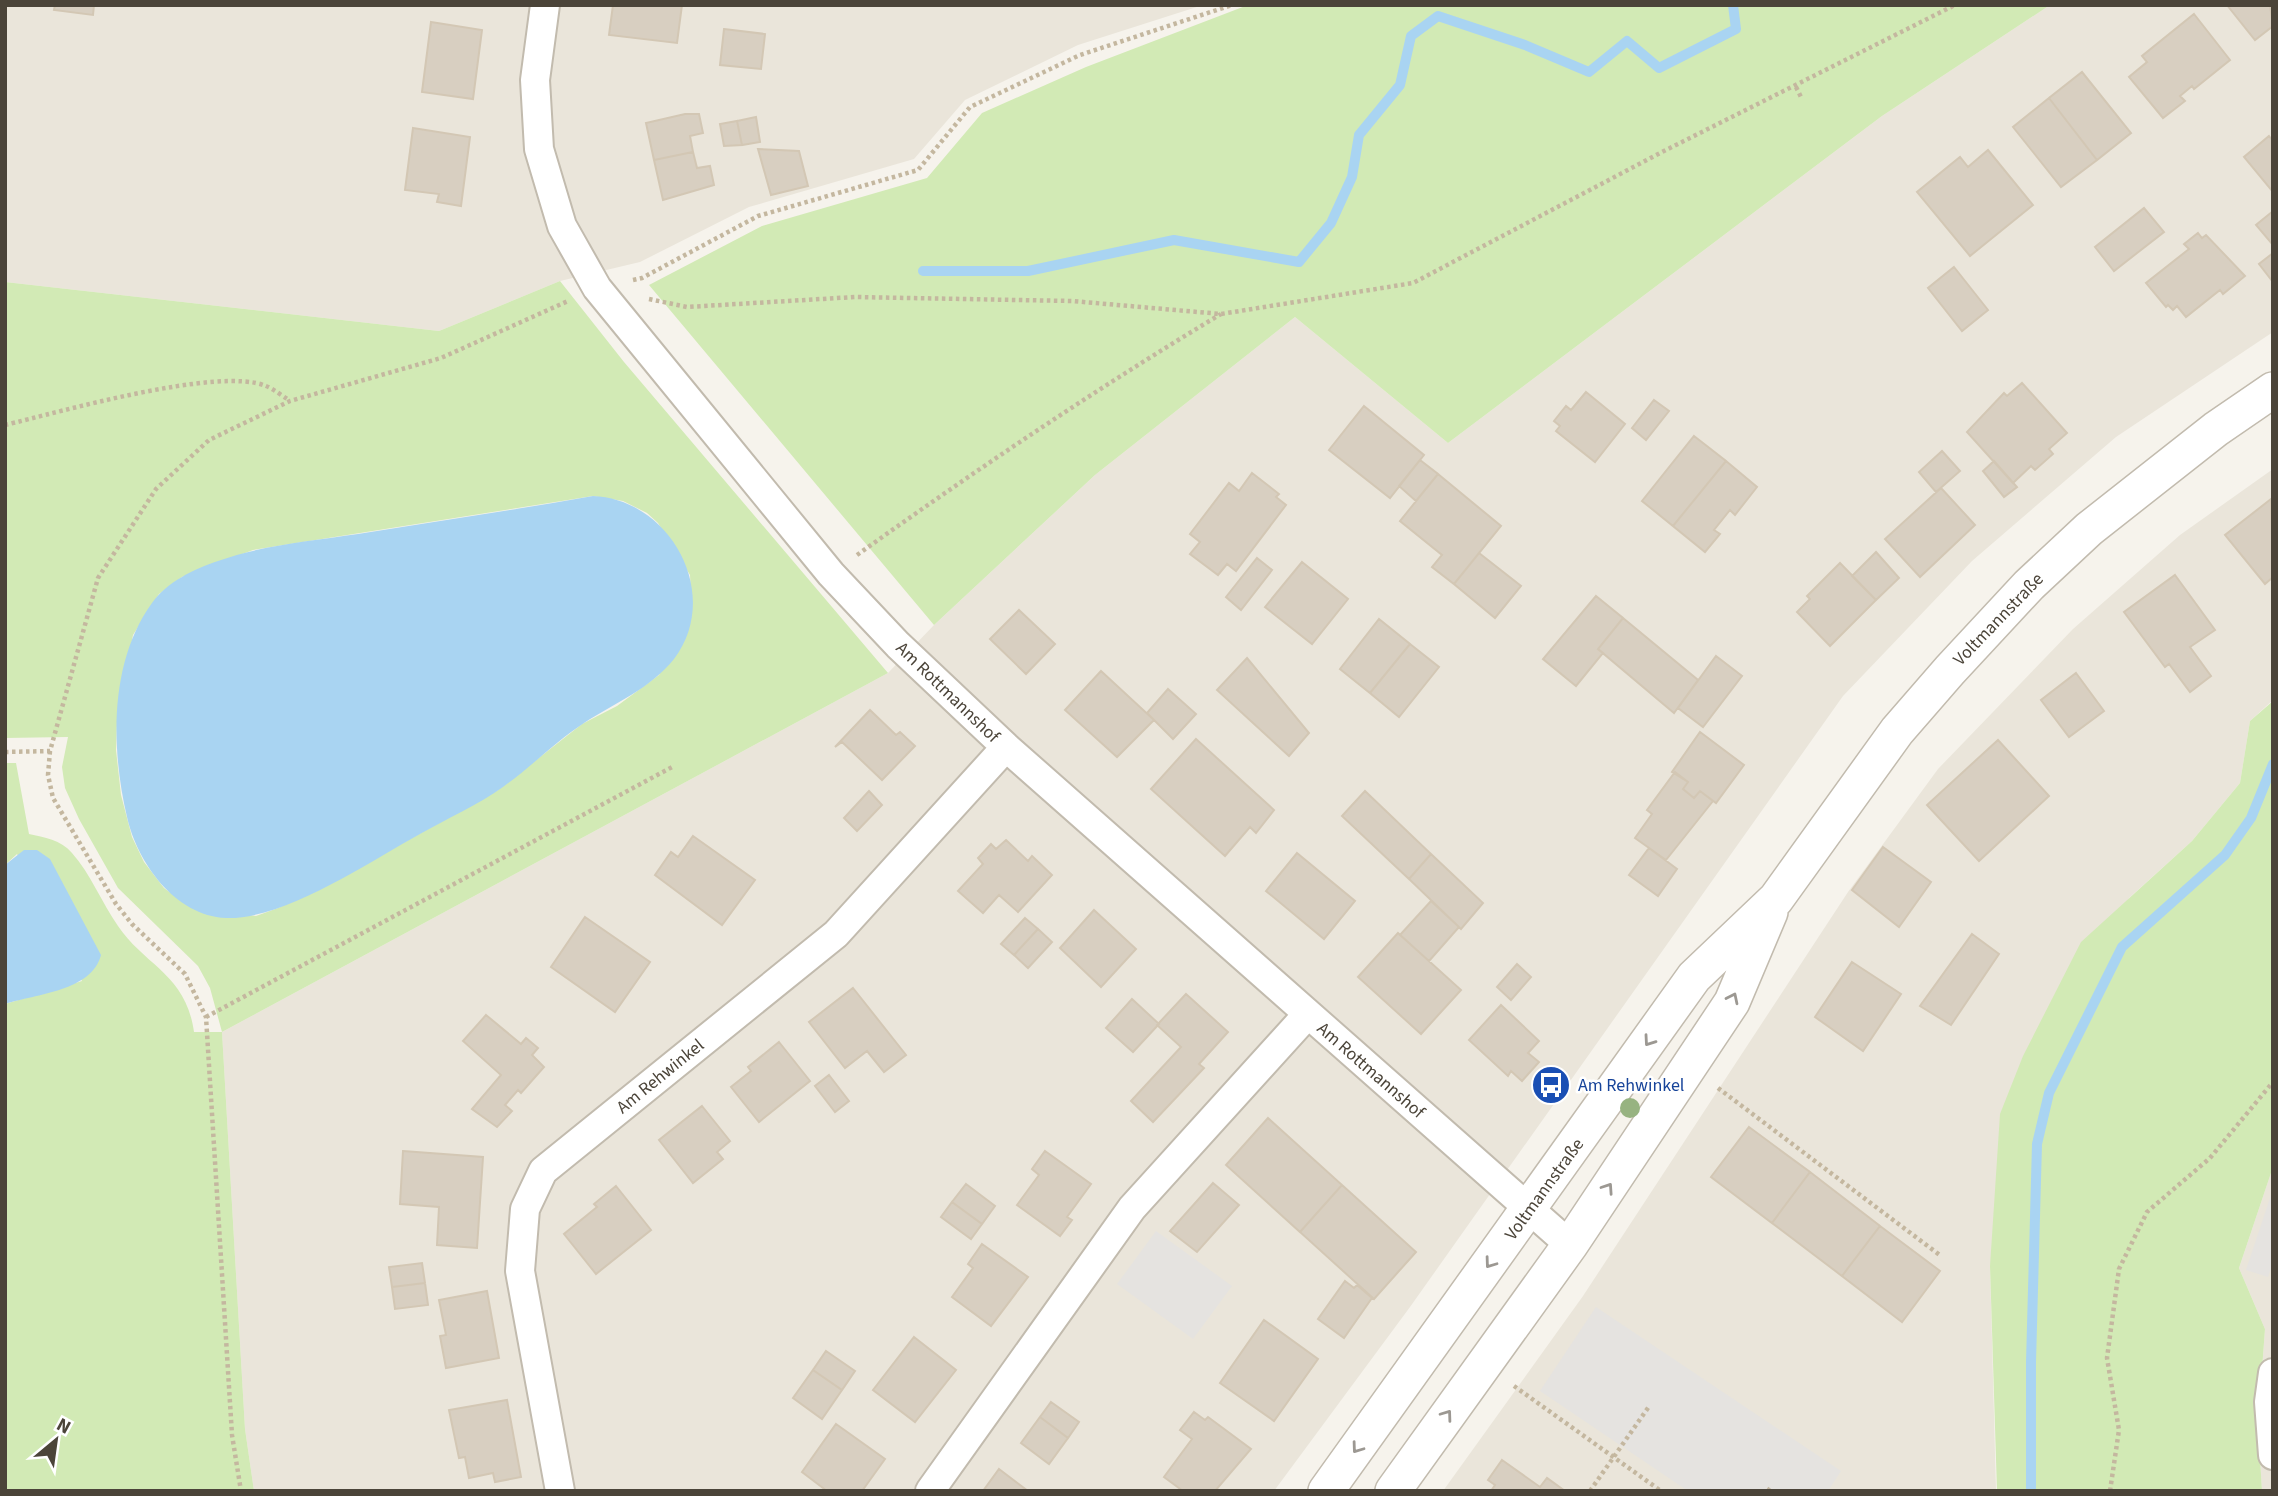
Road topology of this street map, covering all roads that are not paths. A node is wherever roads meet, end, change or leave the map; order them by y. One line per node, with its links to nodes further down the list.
1 (545, 5): 3 (street, Am Rottmannshof)
2 (2273, 390): 4 (street, Voltmannstraße)
3 (1006, 747): 5 (street, Am Rottmannshof); 10 (street, Am Rehwinkel)
4 (1776, 899): 6 (street, Voltmannstraße, one-way to 6); 7 (street, Voltmannstraße, one-way to 4)
5 (1307, 1015): 6 (street, Am Rottmannshof); 11 (street)
6 (1530, 1208): 7 (street, Am Rottmannshof); 12 (street, Voltmannstraße, one-way to 12)
7 (1570, 1245): 13 (street, Voltmannstraße, one-way to 7)
8 (2273, 1374): 9 (street)
9 (2273, 1455)
10 (560, 1491)
11 (930, 1491)
12 (1326, 1491)
13 (1393, 1491)

